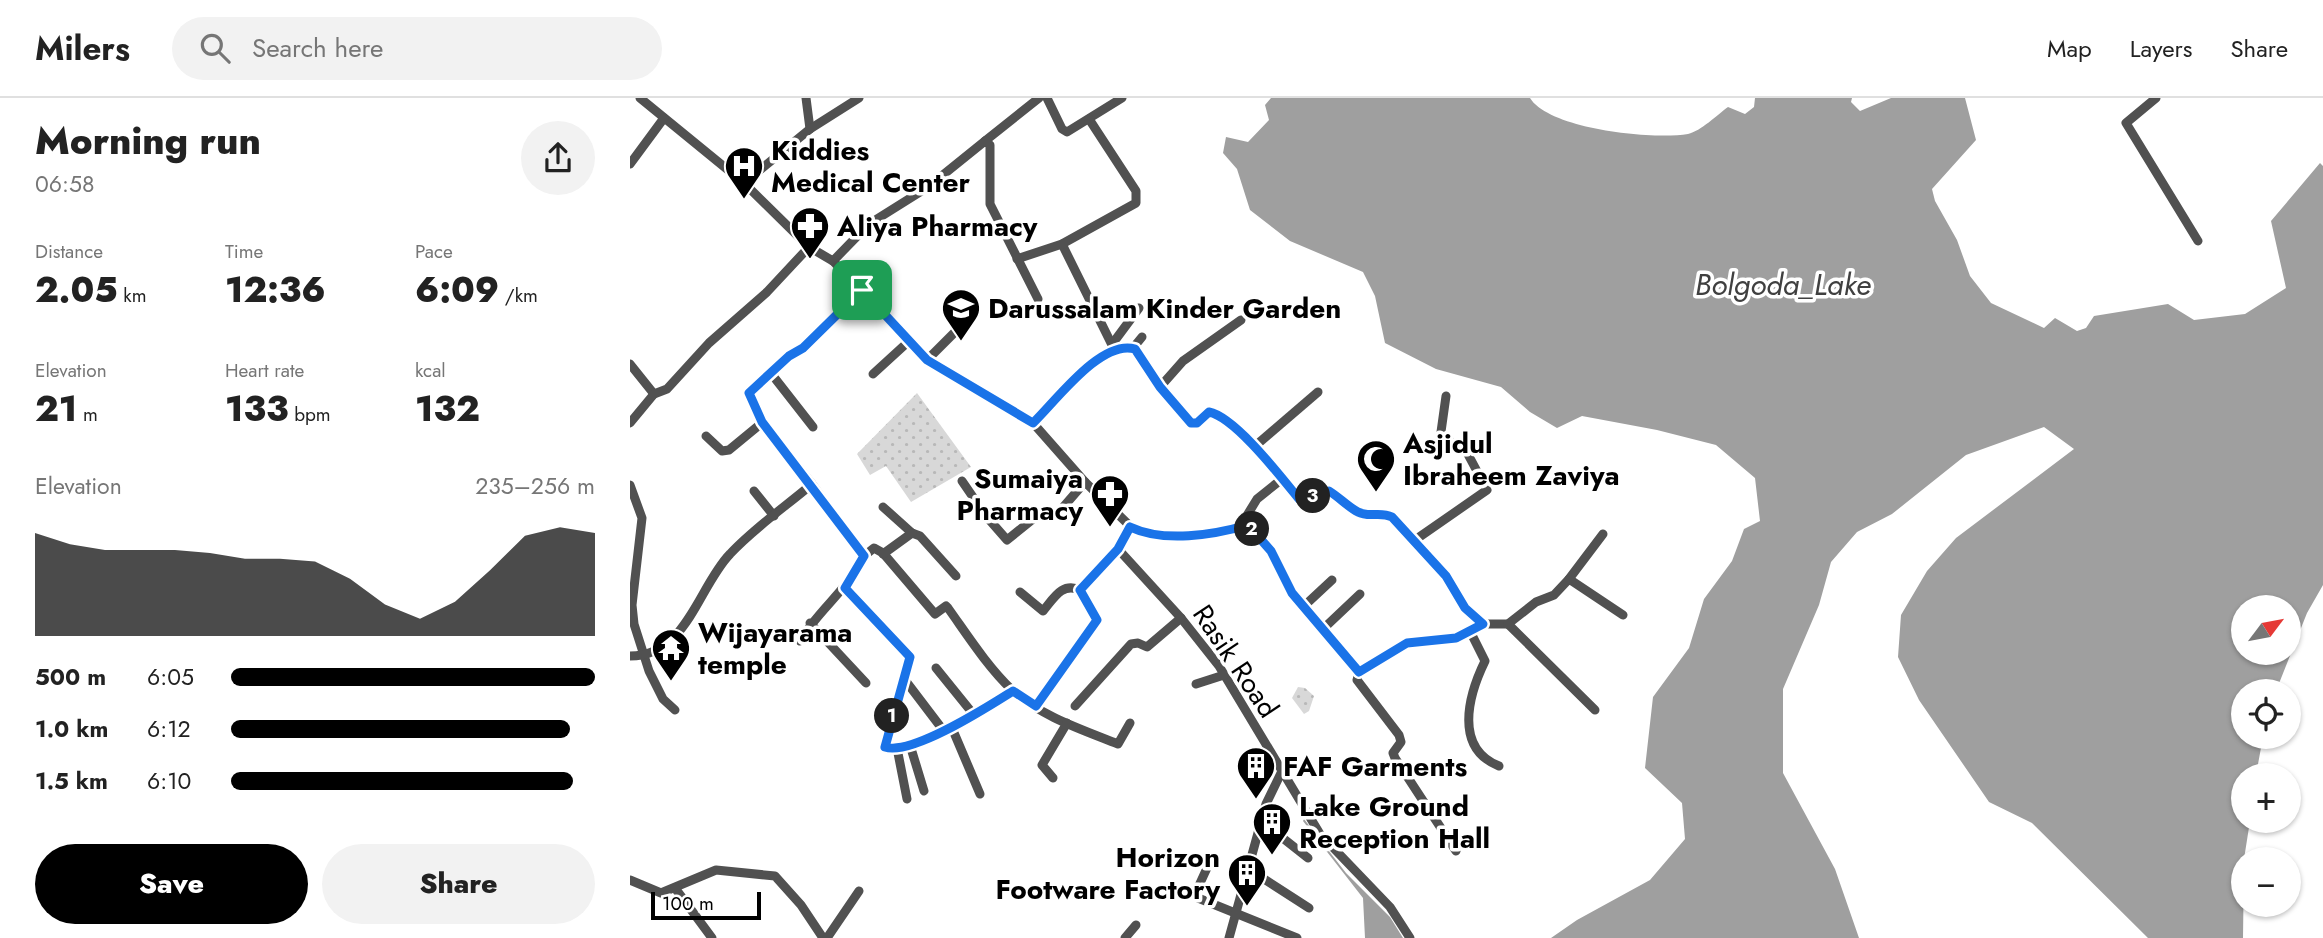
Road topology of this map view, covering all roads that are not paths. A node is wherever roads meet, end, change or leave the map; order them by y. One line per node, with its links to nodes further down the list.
1 (640, 98): 8 (street)
2 (806, 98): 10 (street)
3 (859, 98): 10 (street)
4 (1038, 98): 11 (street)
5 (1047, 98): 9 (street)
6 (1122, 98): 9 (street)
7 (2156, 98): 14 (street)
8 (664, 118): 12 (street); 13 (street)
9 (1089, 119): 15 (street)
10 (810, 129): 13 (street)
11 (985, 141): 17 (street); 18 (street)
12 (630, 164)
13 (744, 183): 16 (street)
14 (2198, 242)
15 (1062, 244): 17 (street); 26 (street)
16 (809, 247): 18 (street); 34 (street)
17 (1017, 259): 20 (street)
18 (833, 261): 19 (street)
19 (862, 290): 25 (street); 30 (street)
20 (1038, 299)
21 (1139, 308): 26 (street)
22 (974, 313): 28 (street)
23 (1241, 320): 32 (street)
24 (1142, 337): 27 (street)
25 (908, 342): 28 (street); 31 (street)
26 (1113, 346): 27 (street); 38 (street)
27 (1133, 348): 32 (street)
28 (927, 360): 38 (street)
29 (630, 364): 34 (street)
30 (770, 372): 36 (street); 39 (street)
31 (873, 374)
32 (1160, 387): 41 (street)
33 (1318, 392): 41 (street)
34 (654, 394): 37 (street)
35 (1446, 396): 54 (street)
36 (762, 422): 40 (street); 45 (street)
37 (630, 423)
38 (1033, 423): 44 (street)
39 (813, 427)
40 (706, 436)
41 (1254, 447): 42 (street)
42 (1282, 479): 50 (street); 54 (street)
43 (962, 481): 44 (street)
44 (1085, 482): 51 (street)
45 (812, 484): 49 (street); 57 (street)
46 (630, 485): 75 (street)
47 (754, 491): 49 (street)
48 (883, 507): 52 (street)
49 (774, 516): 75 (street)
50 (1248, 525): 51 (street); 65 (street)
51 (1130, 527): 55 (street)
52 (912, 533): 56 (street); 58 (street)
53 (1603, 534): 59 (street)
54 (1415, 540): 69 (street)
55 (1118, 549): 62 (street); 67 (street, Rasik Road)
56 (883, 554): 57 (street); 82 (street)
57 (864, 556): 61 (street)
58 (956, 576)
59 (1569, 579): 66 (street); 70 (street)
60 (1332, 580): 65 (street)
61 (845, 588): 68 (street); 79 (street)
62 (1080, 590): 63 (street); 83 (street)
63 (1020, 592)
64 (1360, 594): 71 (street)
65 (1303, 607): 71 (street)
66 (1623, 615)
67 (1181, 618): 78 (street, Rasik Road); 84 (street)
68 (810, 623): 73 (street); 80 (street)
69 (1483, 624): 70 (street); 72 (street)
70 (1508, 624): 86 (street)
71 (1323, 629): 77 (street)
72 (1471, 633): 77 (street); 93 (street)
73 (800, 641)
74 (630, 656): 75 (street)
75 (646, 656): 85 (street)
76 (936, 668): 87 (street)
77 (1359, 672): 100 (street)
78 (1224, 675): 81 (street); 94 (street, Rasik Road)
79 (905, 680): 90 (street); 92 (street)
80 (866, 684)
81 (1196, 684)
82 (1013, 691): 83 (street); 87 (street)
83 (1036, 706): 88 (street)
84 (1075, 706)
85 (675, 710)
86 (1595, 710)
87 (974, 715): 90 (street)
88 (1067, 723): 89 (street); 95 (street)
89 (1130, 723)
90 (947, 729): 91 (street); 97 (street)
91 (910, 745): 92 (street); 96 (street)
92 (897, 748): 98 (street)
93 (1499, 766)
94 (1282, 771): 99 (street); 116 (street, Rasik Road)
95 (1054, 778)
96 (924, 791)
97 (980, 793)
98 (907, 799)
99 (1261, 821): 101 (street); 103 (street)
100 (1456, 851)
101 (1308, 858)
102 (1207, 868): 108 (street)
103 (1247, 868): 107 (street); 108 (street)
104 (630, 880): 105 (street)
105 (675, 888): 111 (street); 112 (street)
106 (859, 891): 112 (street)
107 (1309, 908)
108 (1235, 912): 110 (street); 114 (street)
109 (1136, 925): 113 (street)
110 (1283, 935): 115 (street)
111 (712, 938)
112 (825, 938)
113 (1125, 938)
114 (1229, 938)
115 (1297, 938)
116 (1410, 938)

